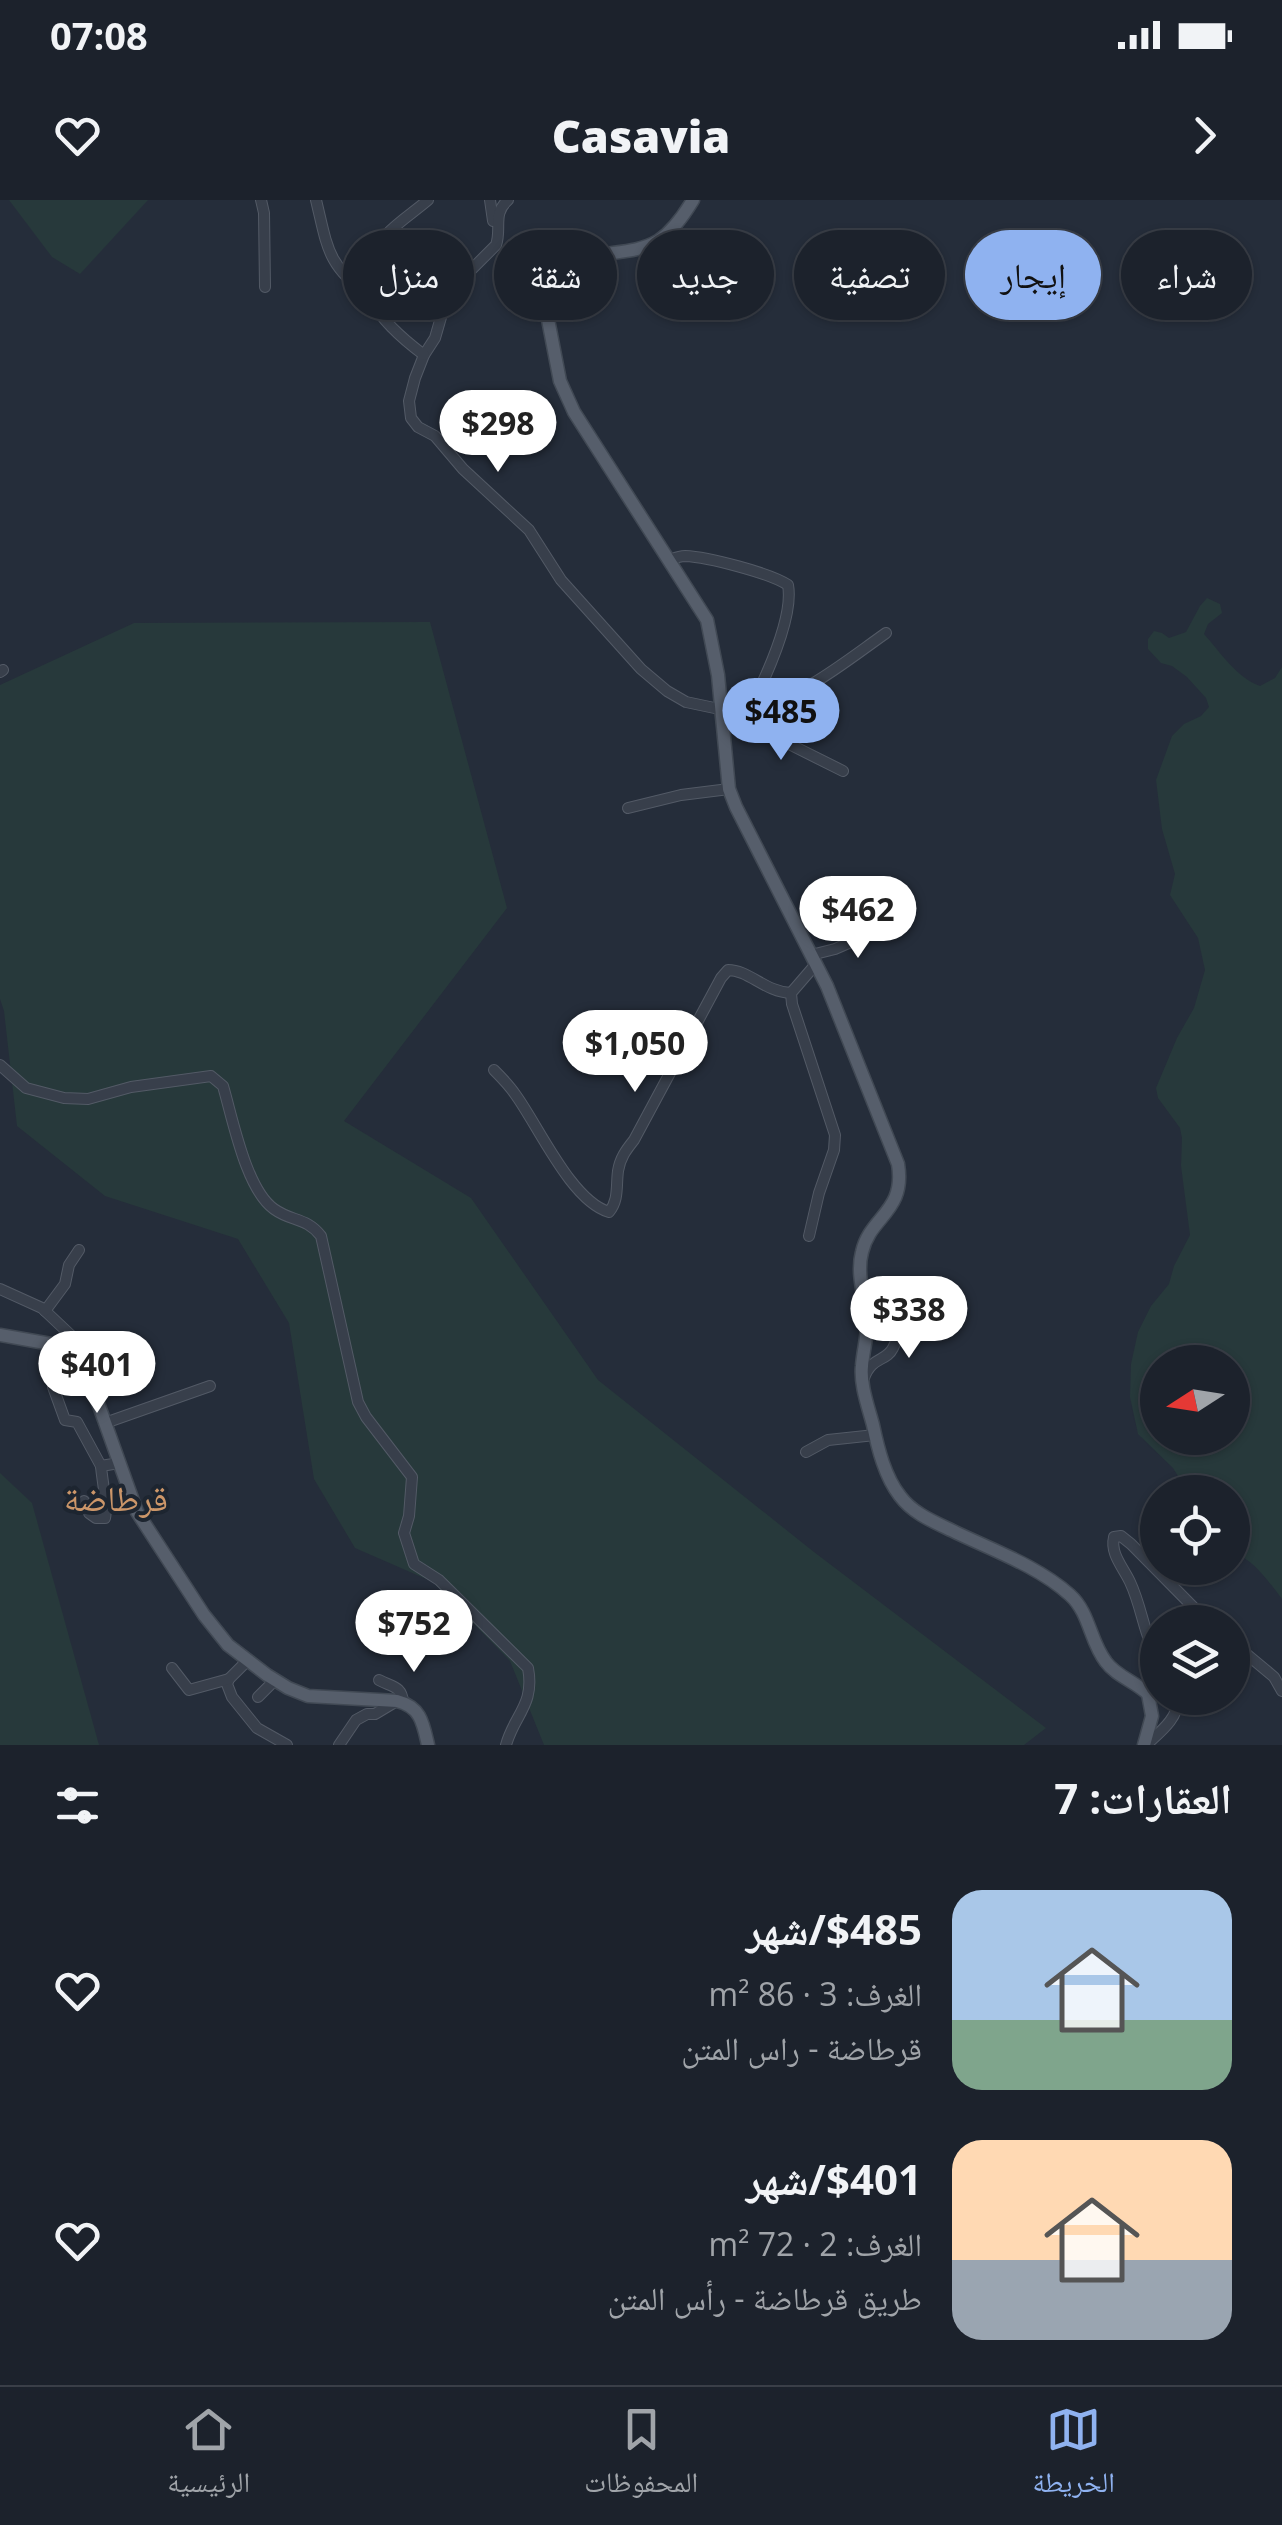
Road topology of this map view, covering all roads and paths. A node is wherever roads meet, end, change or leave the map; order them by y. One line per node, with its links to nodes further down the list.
1 (261, 200): 12 (street)
2 (316, 200): 11 (street)
3 (428, 200): 7 (street)
4 (490, 200): 8 (street)
5 (508, 200): 9 (street)
6 (693, 200): 15 (main road)
7 (390, 230)
8 (496, 230)
9 (498, 230)
10 (494, 246): 14 (street)
11 (343, 274)
12 (265, 287)
13 (384, 320): 14 (street)
14 (424, 354): 17 (street)
15 (670, 560): 17 (main road); 18 (street)
16 (886, 634): 18 (street)
17 (721, 708): 18 (street); 20 (main road)
18 (746, 712): 19 (street)
19 (843, 771)
20 (729, 788): 21 (street); 23 (main road)
21 (628, 808)
22 (890, 925): 23 (street)
23 (814, 959): 24 (street); 34 (main road)
24 (791, 993): 26 (street); 27 (street)
25 (0, 1064): 58 (street)
26 (494, 1070)
27 (809, 1236)
28 (79, 1250): 31 (street)
29 (0, 1289): 31 (street)
30 (912, 1310): 34 (street)
31 (45, 1312): 33 (street)
32 (0, 1335): 33 (main road)
33 (84, 1370): 37 (main road)
34 (863, 1384): 38 (main road)
35 (53, 1386): 41 (street)
36 (210, 1386): 37 (street)
37 (106, 1424): 40 (main road)
38 (875, 1435): 39 (street); 59 (main road)
39 (806, 1452)
40 (118, 1463): 41 (street); 46 (main road)
41 (101, 1466): 42 (street)
42 (84, 1501)
43 (1191, 1605): 44 (street)
44 (1140, 1614)
45 (1250, 1657): 51 (street)
46 (247, 1662): 48 (street); 49 (main road)
47 (172, 1668): 48 (street)
48 (229, 1680): 56 (street)
49 (275, 1680): 52 (street); 53 (main road)
50 (379, 1680): 53 (street)
51 (1282, 1691)
52 (258, 1698)
53 (400, 1701): 55 (main road); 57 (street)
54 (1174, 1715): 59 (street)
55 (426, 1741)
56 (287, 1745)
57 (338, 1745)
58 (506, 1745)
59 (1145, 1745)

